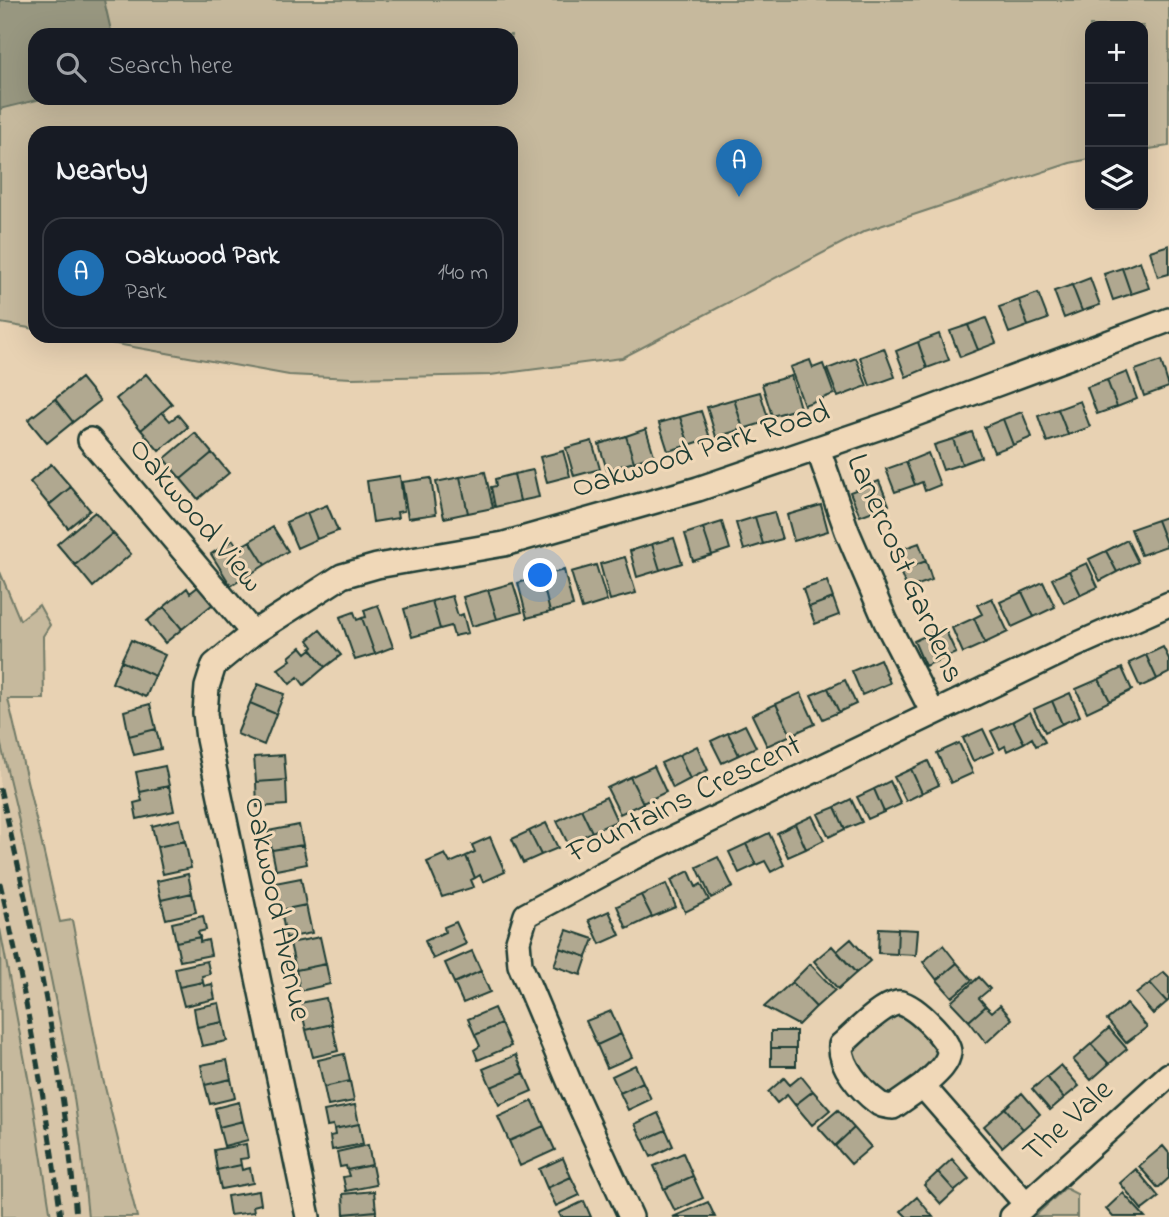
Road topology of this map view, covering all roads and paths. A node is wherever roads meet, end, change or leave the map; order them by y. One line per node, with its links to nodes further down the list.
1 (1169, 320): 3 (street, Oakwood Park Road)
2 (90, 440): 5 (street, Oakwood View)
3 (818, 449): 5 (street, Oakwood Park Road); 6 (street, Lanercost Gardens)
4 (1169, 604): 6 (street, Fountains Crescent)
5 (253, 633): 10 (street, Oakwood Avenue)
6 (933, 713): 11 (street, Fountains Crescent)
7 (1169, 1075): 9 (street, The Vale)
8 (923, 1086): 8 (street); 9 (street)
9 (1019, 1210)
10 (308, 1217)
11 (631, 1217)

